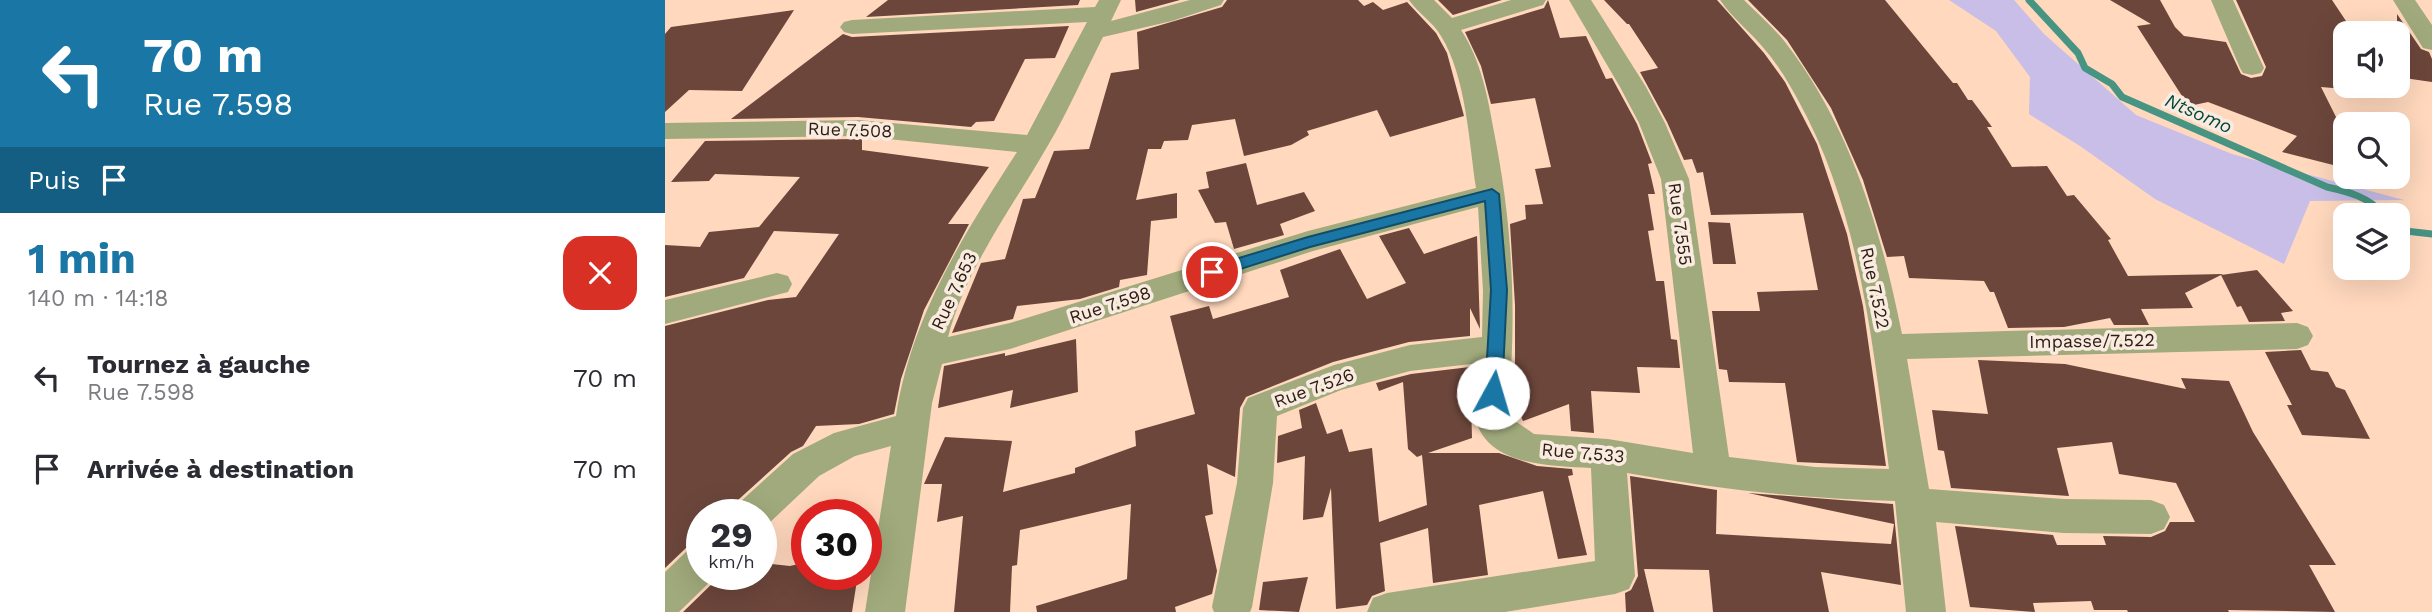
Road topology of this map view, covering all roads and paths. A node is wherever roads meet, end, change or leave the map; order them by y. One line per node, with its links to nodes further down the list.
1 (1213, 0): 8 (street)
2 (1420, 0): 10 (street)
3 (1535, 0): 10 (street)
4 (1580, 0): 24 (street, Rue 7.555)
5 (1731, 0): 19 (street, Rue 7.522)
6 (2222, 0): 12 (street)
7 (2404, 0): 11 (street)
8 (1103, 15): 9 (street); 14 (street, Rue 7.653)
9 (852, 27)
10 (1447, 27): 15 (street)
11 (2432, 43)
12 (2252, 68)
13 (665, 131): 14 (street, Rue 7.508)
14 (1035, 145): 21 (street, Rue 7.653)
15 (1492, 194): 20 (street, Rue 7.533); 21 (street, Rue 7.598)
16 (777, 284): 17 (street)
17 (665, 312)
18 (2297, 336): 19 (street, Impasse/7.522)
19 (1887, 346): 25 (street, Rue 7.522)
20 (1498, 348): 23 (street, Rue 7.533); 30 (street, Rue 7.526)
21 (927, 355): 22 (street, Rue 7.653)
22 (912, 426): 26 (street); 31 (street, Rue 7.653)
23 (1608, 454): 24 (street, Rue 7.533); 32 (street)
24 (1713, 470): 25 (street, Rue 7.533)
25 (1912, 495): 27 (street, Rue 7.533); 33 (street, Rue 7.522)
26 (769, 499)
27 (2151, 517)
28 (686, 579): 29 (street)
29 (665, 599)
30 (1235, 610)
31 (884, 612)
32 (1387, 612)
33 (1926, 612)

